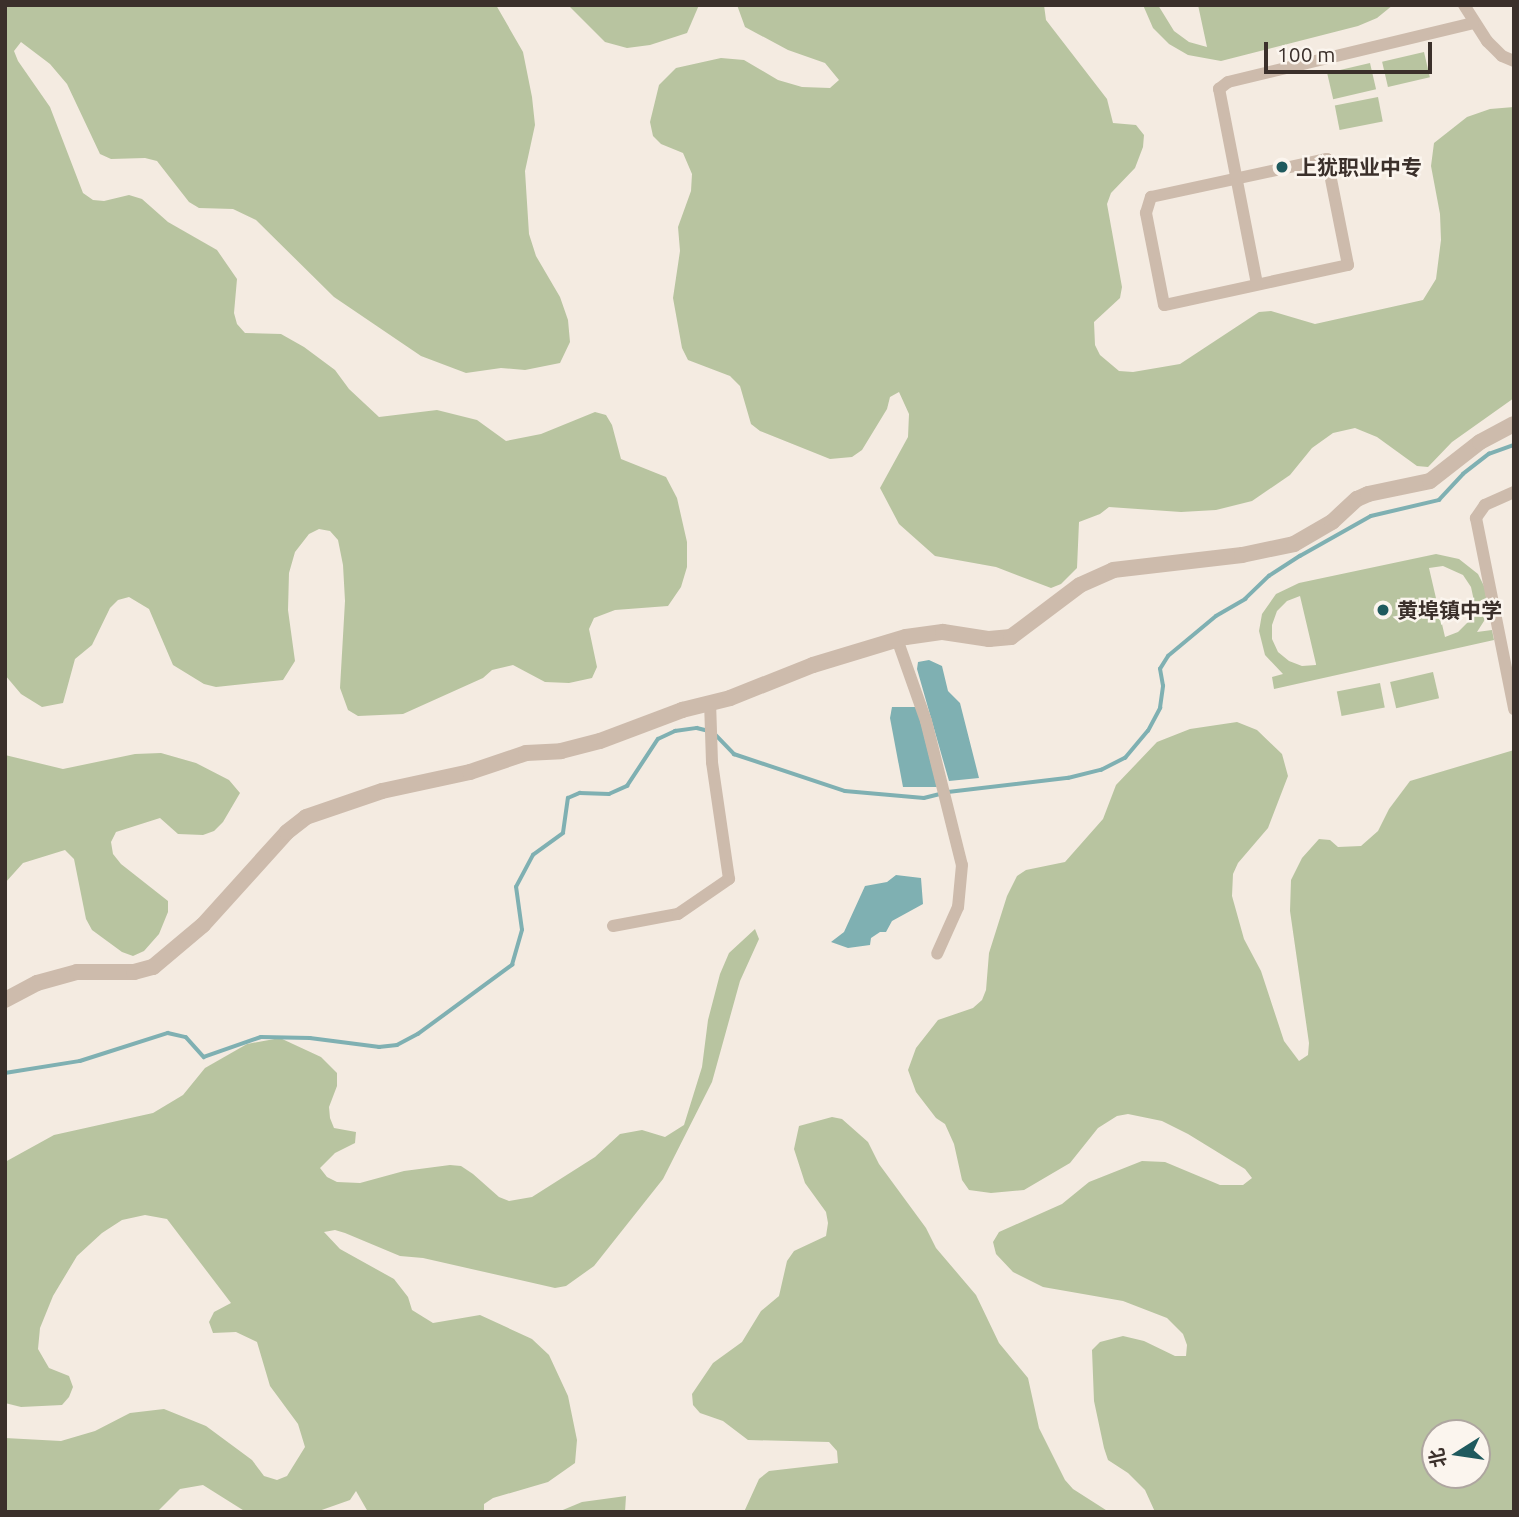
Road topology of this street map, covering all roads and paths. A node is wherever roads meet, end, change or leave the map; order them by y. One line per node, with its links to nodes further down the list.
1 (1464, 5): 2 (street)
2 (1473, 23): 3 (street); 4 (street)
3 (1514, 61)
4 (1236, 180): 5 (street); 5 (street); 5 (street)
5 (1257, 284)
6 (1514, 425): 8 (street)
7 (1514, 492): 10 (street)
8 (897, 639): 9 (street); 12 (street)
9 (710, 704): 11 (street); 13 (street)
10 (1514, 709)
11 (613, 926)
12 (937, 954)
13 (5, 1000)

